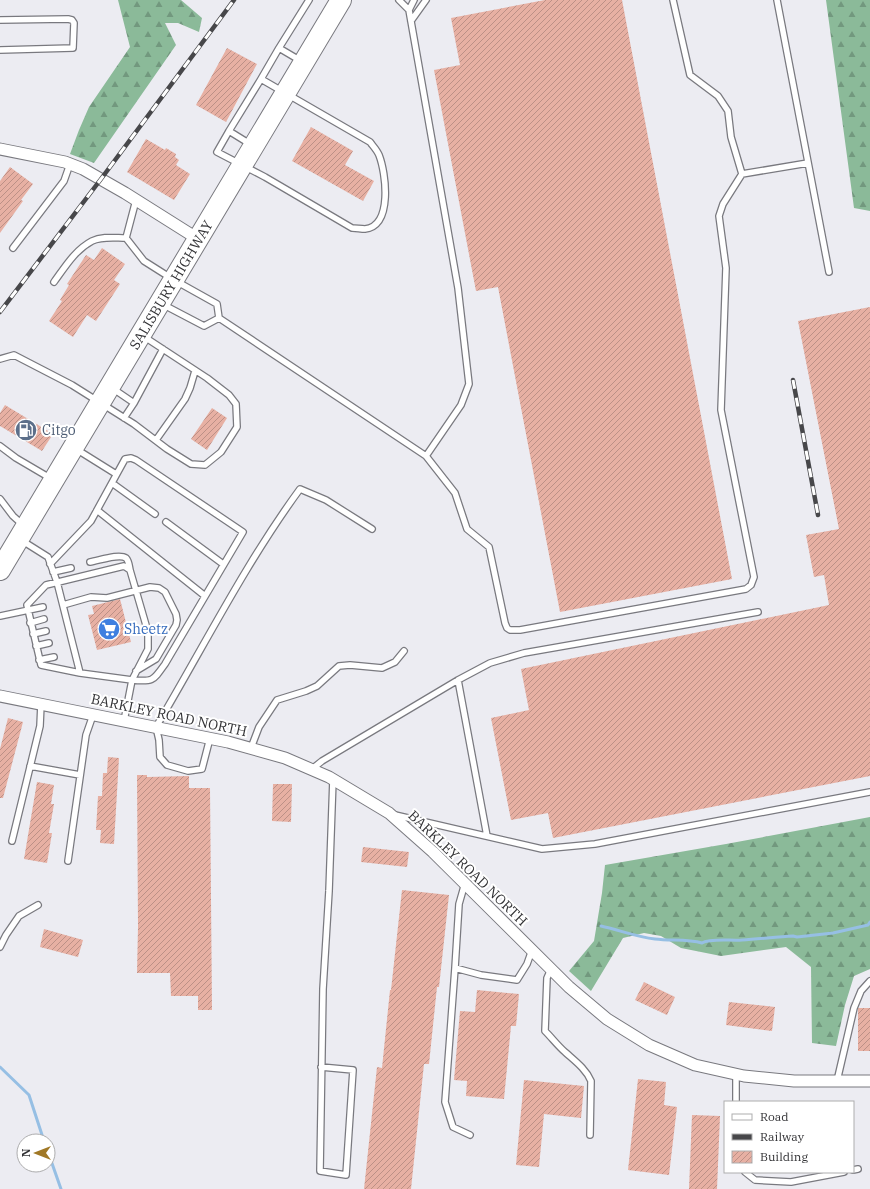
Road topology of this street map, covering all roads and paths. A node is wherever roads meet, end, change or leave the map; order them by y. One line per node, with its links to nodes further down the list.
1 (309, 0): 11 (lane)
2 (341, 0): 13 (highway, SALISBURY HIGHWAY)
3 (399, 0): 8 (lane)
4 (414, 0): 8 (lane)
5 (426, 0): 10 (lane)
6 (674, 0): 22 (lane)
7 (777, 0): 19 (lane)
8 (409, 10): 10 (lane)
9 (0, 20): 12 (lane)
10 (411, 21): 43 (lane)
11 (279, 48): 13 (lane); 14 (lane)
12 (0, 50)
13 (304, 62): 15 (highway, SALISBURY HIGHWAY)
14 (261, 79): 15 (lane); 16 (lane)
15 (285, 93): 17 (highway, SALISBURY HIGHWAY); 21 (lane)
16 (229, 131): 17 (lane); 21 (lane)
17 (253, 146): 21 (highway, SALISBURY HIGHWAY)
18 (0, 149): 20 (street)
19 (808, 163): 22 (lane); 27 (lane)
20 (70, 164): 23 (street); 26 (lane)
21 (241, 166): 25 (highway, SALISBURY HIGHWAY)
22 (742, 174): 43 (lane)
23 (136, 200): 24 (lane); 25 (street)
24 (126, 238): 28 (lane); 29 (lane)
25 (198, 240): 28 (highway, SALISBURY HIGHWAY)
26 (13, 248)
27 (829, 272)
28 (174, 280): 30 (highway, SALISBURY HIGHWAY); 31 (lane)
29 (54, 282)
30 (160, 303): 31 (lane); 32 (highway, SALISBURY HIGHWAY)
31 (219, 318): 43 (lane)
32 (142, 335): 33 (lane); 36 (highway, SALISBURY HIGHWAY)
33 (163, 349): 35 (lane); 38 (lane)
34 (0, 359): 37 (lane)
35 (195, 371): 40 (lane); 40 (lane)
36 (110, 386): 37 (highway, SALISBURY HIGHWAY); 38 (lane)
37 (100, 403): 39 (lane); 42 (highway, SALISBURY HIGHWAY)
38 (134, 403): 39 (lane)
39 (124, 418): 40 (lane)
40 (156, 440)
41 (0, 446): 45 (lane)
42 (74, 448): 44 (lane); 45 (highway, SALISBURY HIGHWAY)
43 (426, 456)
44 (116, 474): 46 (lane); 55 (lane)
45 (54, 481): 52 (highway, SALISBURY HIGHWAY)
46 (112, 483): 48 (lane); 49 (lane)
47 (0, 499): 52 (lane)
48 (97, 510): 54 (lane); 62 (lane)
49 (155, 514)
50 (166, 522): 55 (lane)
51 (372, 529): 92 (lane)
52 (23, 533): 54 (lane); 57 (highway, SALISBURY HIGHWAY)
53 (90, 562): 58 (lane)
54 (50, 564): 59 (lane)
55 (223, 564): 62 (lane)
56 (71, 568): 59 (lane)
57 (0, 570)
58 (130, 570): 60 (lane); 61 (lane)
59 (53, 572): 60 (lane)
60 (57, 582): 63 (lane); 66 (lane)
61 (136, 590): 63 (lane); 84 (lane); 84 (lane)
62 (205, 596): 86 (lane)
63 (62, 603): 64 (lane); 68 (lane)
64 (55, 604)
65 (43, 607): 66 (lane)
66 (28, 611): 70 (lane); 72 (lane)
67 (758, 612): 87 (lane)
68 (65, 613): 69 (lane); 73 (lane)
69 (58, 614)
70 (0, 616)
71 (44, 619): 72 (lane)
72 (30, 623): 76 (lane)
73 (68, 625): 74 (lane); 80 (lane)
74 (60, 627)
75 (46, 631): 76 (lane)
76 (33, 634): 78 (lane)
77 (49, 643): 78 (lane)
78 (36, 646): 83 (lane)
79 (404, 651): 94 (lane)
80 (74, 652): 81 (lane); 85 (lane)
81 (68, 653)
82 (54, 656): 83 (lane)
83 (39, 660): 85 (lane)
84 (136, 672): 86 (lane)
85 (80, 673): 86 (lane)
86 (132, 680): 91 (lane)
87 (458, 680): 96 (lane); 101 (lane)
88 (0, 696): 89 (street, BARKLEY ROAD NORTH)
89 (41, 704): 90 (street, BARKLEY ROAD NORTH); 95 (lane)
90 (93, 715): 91 (street, BARKLEY ROAD NORTH); 97 (lane)
91 (124, 721): 92 (street, BARKLEY ROAD NORTH)
92 (156, 727): 93 (street, BARKLEY ROAD NORTH); 93 (lane)
93 (210, 738): 94 (street, BARKLEY ROAD NORTH)
94 (251, 748): 96 (street, BARKLEY ROAD NORTH)
95 (30, 766): 97 (lane); 102 (lane)
96 (312, 769): 98 (street, BARKLEY ROAD NORTH)
97 (80, 775): 103 (lane)
98 (333, 779): 100 (street, BARKLEY ROAD NORTH); 111 (lane)
99 (870, 792): 101 (lane)
100 (388, 813): 101 (lane); 104 (street, BARKLEY ROAD NORTH)
101 (487, 836)
102 (12, 841)
103 (68, 861)
104 (465, 883): 107 (street, BARKLEY ROAD NORTH); 108 (lane)
105 (38, 905): 106 (lane)
106 (0, 947)
107 (532, 950): 108 (lane); 109 (street, BARKLEY ROAD NORTH)
108 (455, 968): 116 (lane)
109 (551, 969): 112 (street, BARKLEY ROAD NORTH); 117 (lane)
110 (870, 982): 113 (lane)
111 (321, 1067): 111 (lane)
112 (736, 1075): 113 (street, BARKLEY ROAD NORTH); 115 (lane)
113 (837, 1081): 114 (street, BARKLEY ROAD NORTH)
114 (870, 1081)
115 (736, 1101)
116 (470, 1135)
117 (590, 1135)
118 (746, 1173): 119 (lane)
119 (839, 1173)

